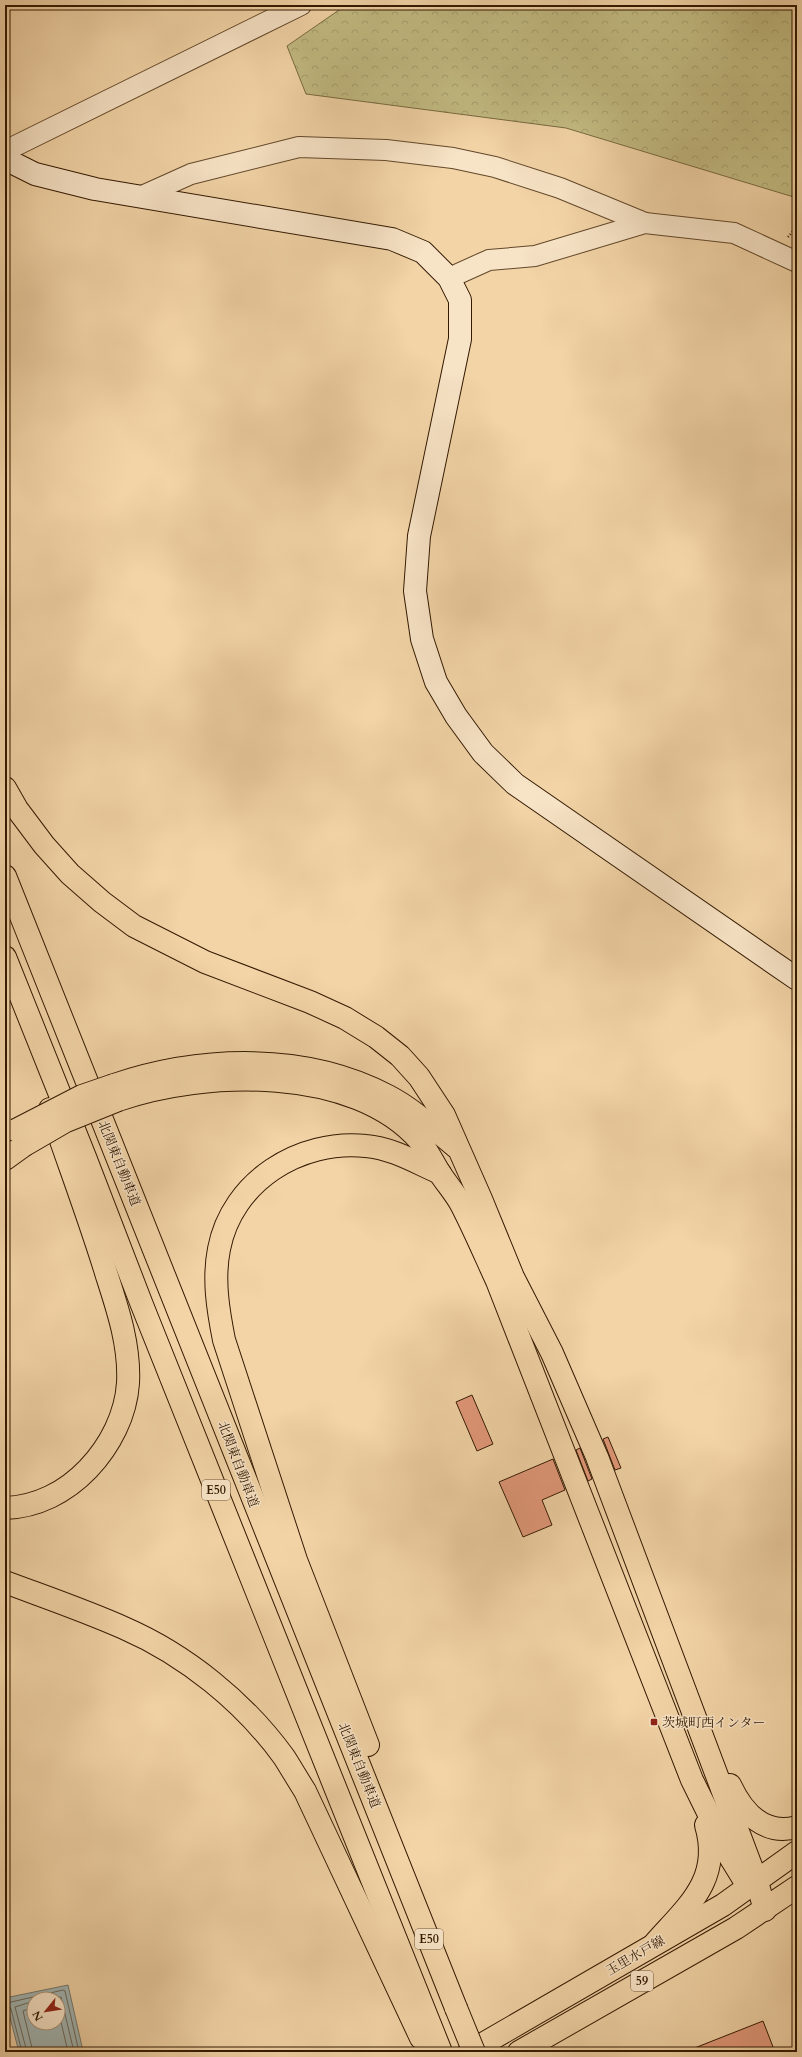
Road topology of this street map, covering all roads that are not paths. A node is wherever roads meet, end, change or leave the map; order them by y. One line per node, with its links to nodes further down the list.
1 (301, 5): 2 (street)
2 (5, 151)
3 (5, 159): 4 (street)
4 (142, 196): 5 (street); 7 (street)
5 (645, 223): 6 (street); 7 (street)
6 (797, 262)
7 (449, 278): 12 (street)
8 (5, 788): 15 (main road)
9 (5, 876): 24 (main road, 北関東自動車道 / E50)
10 (5, 957): 29 (main road, E50)
11 (5, 975): 18 (main road)
12 (797, 979)
13 (116, 1093): 14 (main road, bridge); 15 (main road); 17 (main road)
14 (15, 1138): 16 (main road)
15 (457, 1147): 20 (main road)
16 (5, 1159)
17 (440, 1173): 21 (main road); 24 (main road)
18 (5, 1508)
19 (5, 1582): 29 (main road)
20 (698, 1727): 22 (main road); 25 (main road)
21 (692, 1780): 25 (main road); 28 (main road)
22 (797, 1826)
23 (797, 1852): 25 (main road, 玉里水戸線 / 59)
24 (402, 1870): 33 (main road, 北関東自動車道 / E50, bridge)
25 (753, 1884): 27 (main road); 28 (main road, 玉里水戸線 / 59)
26 (797, 1887): 27 (main road, 玉里水戸線 / 59)
27 (764, 1910): 34 (main road, 玉里水戸線 / 59)
28 (655, 1943): 32 (main road, 玉里水戸線 / 59)
29 (423, 2026): 30 (main road); 31 (main road, E50)
30 (427, 2052)
31 (441, 2052)
32 (469, 2052)
33 (474, 2052)
34 (519, 2052)

